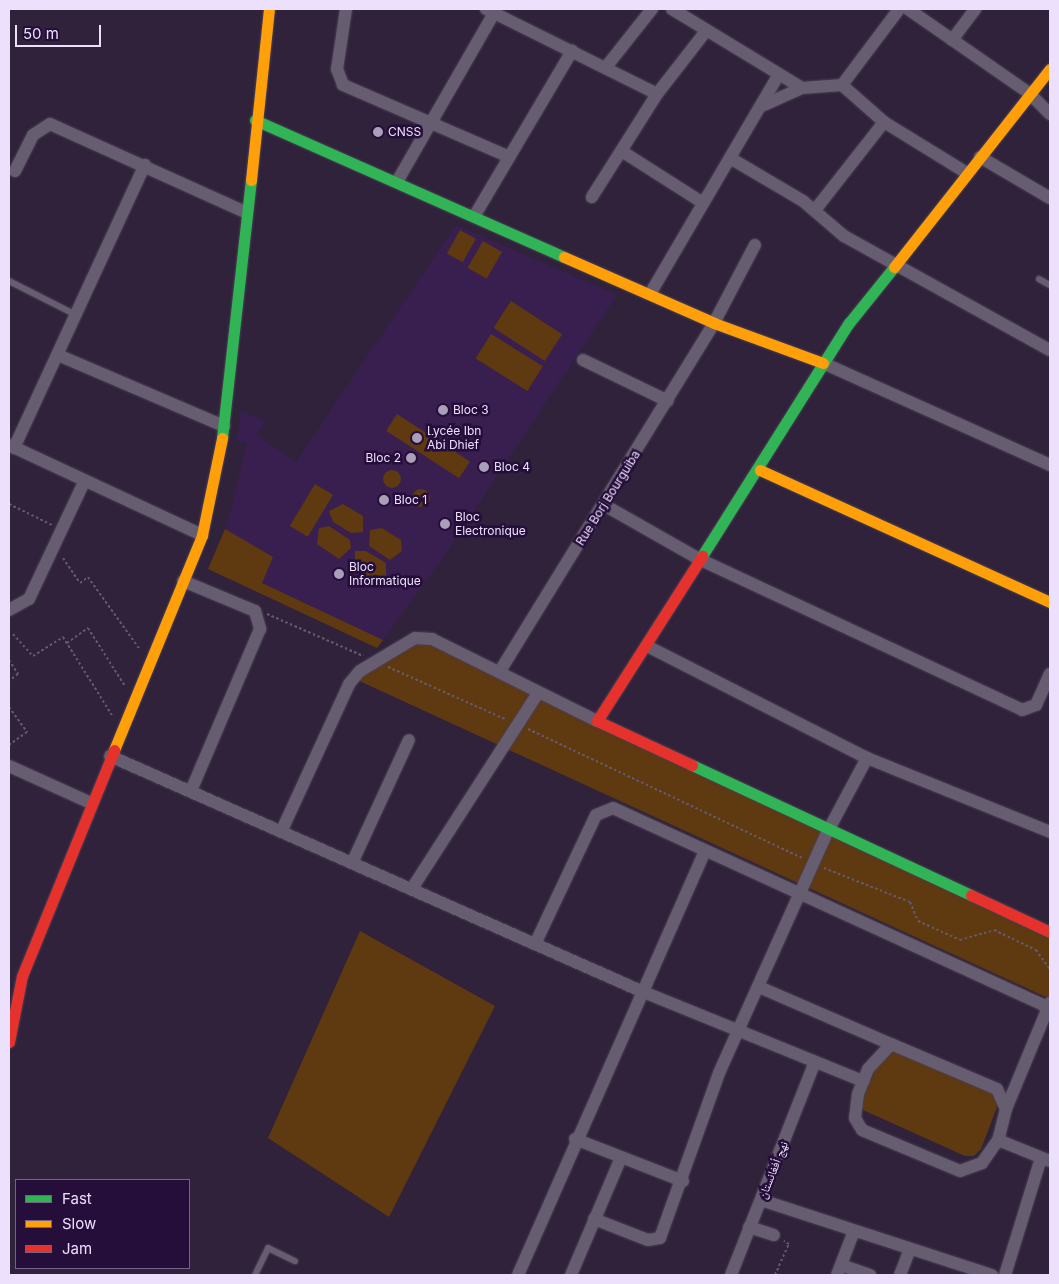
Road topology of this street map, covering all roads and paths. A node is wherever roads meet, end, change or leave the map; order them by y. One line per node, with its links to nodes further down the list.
1 (269, 9): 21 (street)
2 (346, 9): 23 (street)
3 (652, 9): 12 (street)
4 (899, 9): 15 (street)
5 (908, 9): 10 (street)
6 (975, 9): 10 (street)
7 (490, 11): 11 (street); 23 (street)
8 (680, 11): 9 (street)
9 (706, 31): 14 (street); 17 (street)
10 (952, 40): 18 (street)
11 (572, 51): 12 (street); 25 (street)
12 (606, 67): 17 (street)
13 (1050, 70): 18 (street)
14 (778, 76): 16 (street); 19 (street)
15 (842, 85): 16 (street); 22 (street)
16 (802, 88): 19 (street)
17 (657, 94): 24 (street)
18 (1029, 94): 20 (street); 27 (street)
19 (764, 105): 26 (street)
20 (1050, 114)
21 (255, 120): 31 (street); 36 (street)
22 (884, 122): 30 (street); 35 (street)
23 (429, 123): 25 (street); 31 (street)
24 (623, 152): 32 (street); 34 (street)
25 (509, 157): 37 (street)
26 (730, 158): 34 (street); 35 (street)
27 (980, 158): 30 (street); 33 (street)
28 (145, 165): 29 (street); 36 (street); 44 (street)
29 (15, 171)
30 (967, 173): 39 (street)
31 (398, 180): 37 (street)
32 (592, 196)
33 (1050, 198)
34 (703, 202): 43 (street)
35 (815, 210): 39 (street)
36 (245, 212): 51 (street)
37 (474, 215): 43 (street)
38 (755, 245): 45 (street, Rue Borj Bourguiba)
39 (893, 264): 46 (street); 49 (street)
40 (1039, 279): 42 (lane)
41 (9, 281): 44 (lane)
42 (1050, 285)
43 (650, 294): 45 (street)
44 (76, 315): 47 (street)
45 (714, 323): 49 (street); 50 (street, Rue Borj Bourguiba)
46 (1050, 350)
47 (58, 355): 51 (street); 52 (street)
48 (583, 360): 50 (street)
49 (823, 363): 53 (street); 54 (street)
50 (668, 401): 57 (street, Rue Borj Bourguiba)
51 (224, 426): 59 (street)
52 (11, 446): 55 (street)
53 (1050, 463)
54 (760, 470): 61 (street); 63 (street)
55 (84, 482): 58 (street); 59 (street)
56 (9, 504): 58 (path)
57 (604, 504): 61 (street); 72 (street, Rue Borj Bourguiba)
58 (59, 528): 60 (street)
59 (202, 535): 62 (street)
60 (52, 544): 64 (street); 70 (path)
61 (701, 560): 68 (street); 73 (street)
62 (183, 581): 65 (street); 70 (street)
63 (1050, 602)
64 (9, 610)
65 (255, 611): 71 (path); 86 (street)
66 (13, 634): 67 (path)
67 (67, 643): 76 (path); 80 (path)
68 (647, 646): 78 (street); 84 (street)
69 (9, 660): 74 (path)
70 (148, 662): 76 (street)
71 (377, 662): 72 (street); 79 (path); 88 (street)
72 (500, 672): 75 (street)
73 (1050, 674)
74 (9, 681)
75 (538, 693): 78 (street); 79 (street)
76 (133, 699): 80 (street)
77 (9, 707): 82 (path)
78 (597, 721): 89 (street)
79 (516, 724): 93 (path); 94 (street)
80 (121, 730): 83 (street)
81 (409, 740): 92 (street)
82 (9, 744)
83 (110, 756): 86 (street); 87 (street)
84 (868, 758): 89 (street); 90 (street)
85 (9, 766): 87 (street)
86 (191, 791): 88 (street)
87 (92, 803): 103 (street)
88 (282, 830): 92 (street)
89 (828, 831): 93 (street); 96 (street)
90 (1050, 832)
91 (705, 852): 95 (street); 97 (street); 100 (street)
92 (353, 861): 94 (street)
93 (814, 864): 95 (street); 98 (path)
94 (414, 887): 97 (street)
95 (800, 893): 99 (street); 101 (street)
96 (1050, 932)
97 (536, 942): 100 (street)
98 (1050, 969)
99 (759, 987): 102 (street); 104 (street)
100 (641, 991): 102 (street); 108 (street)
101 (1049, 1005): 107 (street)
102 (739, 1032): 105 (street); 112 (street)
103 (9, 1038)
104 (891, 1044): 106 (street); 107 (street)
105 (814, 1064): 106 (street); 113 (street, نهج أفغانستان)
106 (863, 1081): 109 (street)
107 (1006, 1109): 109 (street)
108 (575, 1139): 110 (street); 122 (street)
109 (998, 1140): 111 (street)
110 (621, 1158): 112 (street); 114 (street)
111 (1046, 1160): 129 (street)
112 (683, 1181): 114 (street)
113 (762, 1200): 115 (street, نهج أفغانستان); 116 (street)
114 (594, 1219): 123 (street)
115 (749, 1227): 117 (street); 124 (street, نهج أفغانستان)
116 (854, 1231): 118 (street); 120 (street)
117 (774, 1235): 125 (path)
118 (910, 1249): 127 (street); 128 (street)
119 (295, 1261): 121 (lane)
120 (839, 1270): 126 (street)
121 (256, 1275)
122 (518, 1275)
123 (571, 1275)
124 (731, 1275)
125 (775, 1275)
126 (870, 1275)
127 (900, 1275)
128 (992, 1275)
129 (1005, 1275)

